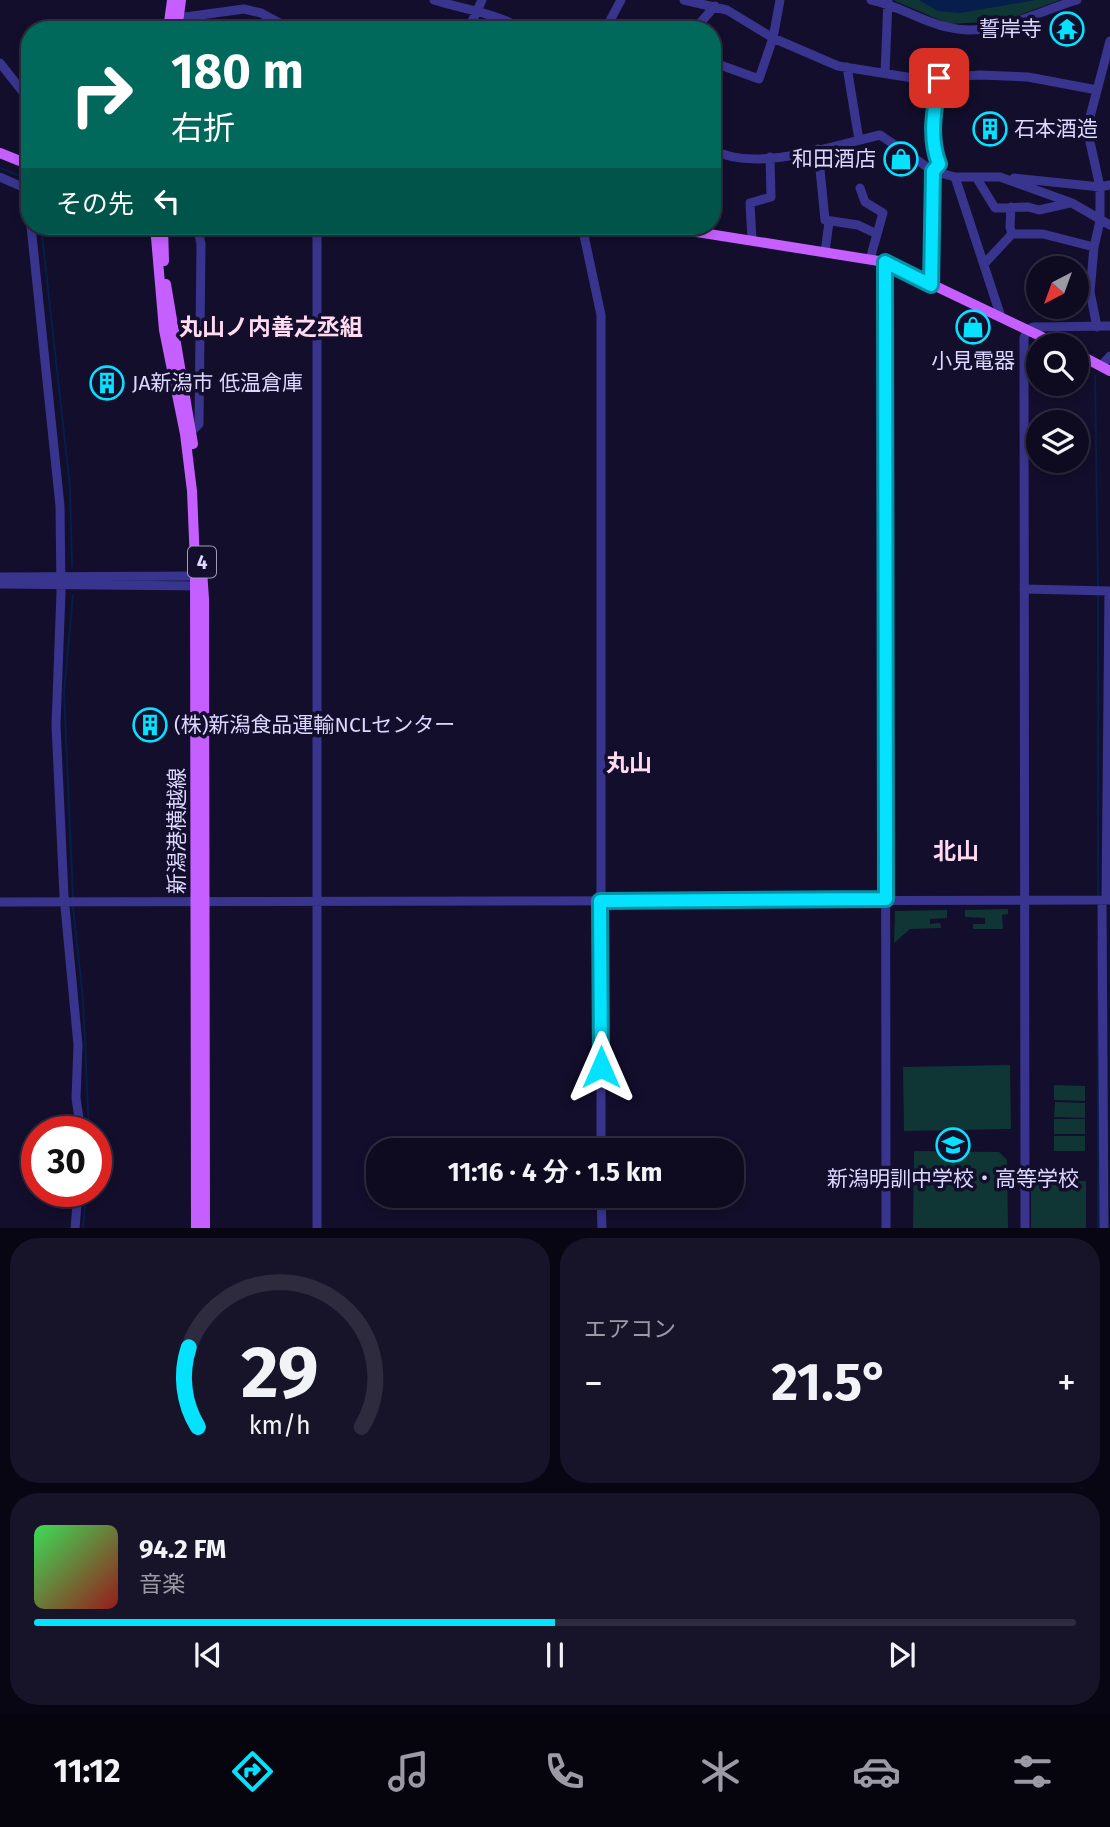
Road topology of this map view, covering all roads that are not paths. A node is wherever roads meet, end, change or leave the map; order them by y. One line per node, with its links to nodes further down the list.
1 (172, 0): 13 (main road)
2 (181, 0): 14 (main road)
3 (434, 0): 12 (street)
4 (482, 0): 12 (street)
5 (621, 0): 19 (street)
6 (684, 0): 11 (street)
7 (780, 0): 21 (street)
8 (871, 0): 10 (street)
9 (1077, 0): 10 (street)
10 (888, 1): 26 (street)
11 (715, 6): 20 (street); 21 (street)
12 (476, 12): 17 (street); 18 (street)
13 (169, 21)
14 (178, 21)
15 (191, 21): 16 (street)
16 (276, 21)
17 (472, 21)
18 (510, 21)
19 (610, 21)
20 (702, 21)
21 (773, 38): 24 (street); 25 (street)
22 (1110, 41): 30 (street)
23 (0, 63): 29 (street)
24 (721, 65)
25 (847, 67): 26 (street); 31 (street)
26 (884, 74): 27 (street)
27 (939, 78): 30 (street); 37 (street)
28 (1110, 82): 30 (street)
29 (21, 90)
30 (1097, 90): 44 (street)
31 (859, 139): 32 (street); 37 (street)
32 (818, 149): 35 (street); 49 (street)
33 (721, 152): 35 (street)
34 (0, 153): 36 (main road)
35 (770, 157): 60 (street)
36 (21, 162)
37 (933, 171): 39 (street); 66 (street)
38 (0, 177): 43 (street)
39 (956, 177): 40 (street); 65 (street)
40 (976, 177): 41 (street); 47 (street)
41 (1000, 177): 44 (street); 46 (street)
42 (1110, 185): 44 (street)
43 (21, 186)
44 (1100, 187): 48 (street)
45 (860, 188): 51 (street)
46 (1072, 203): 47 (street); 48 (street)
47 (1011, 207): 52 (street)
48 (1100, 221): 50 (street); 61 (street)
49 (829, 222): 51 (street); 62 (street)
50 (1110, 225)
51 (877, 234): 63 (street)
52 (1013, 234): 61 (street); 65 (street)
53 (32, 235): 77 (street)
54 (156, 235): 78 (main road, 新潟港横越線 / 4)
55 (164, 235): 75 (main road, 新潟港横越線 / 4)
56 (199, 235): 75 (street)
57 (317, 235): 87 (street)
58 (584, 235): 88 (street)
59 (719, 235): 60 (main road)
60 (752, 240): 62 (main road)
61 (1094, 247): 69 (street)
62 (825, 252): 63 (main road)
63 (870, 259): 64 (main road)
64 (885, 262): 66 (main road); 84 (street)
65 (984, 264): 67 (street)
66 (931, 285): 67 (main road)
67 (1001, 317): 70 (main road)
68 (1110, 326): 69 (street)
69 (1097, 327): 70 (street)
70 (1027, 330): 71 (main road); 80 (street)
71 (1033, 333)
72 (1110, 356): 74 (street)
73 (1089, 360): 74 (main road)
74 (1106, 368)
75 (192, 431): 78 (main road, 新潟港横越線 / 4)
76 (0, 577): 77 (street)
77 (60, 581): 78 (street); 79 (street); 90 (street)
78 (199, 581): 86 (main road, 新潟港横越線 / 4)
79 (0, 584)
80 (1024, 589): 81 (street); 83 (street)
81 (1109, 591): 82 (street)
82 (1109, 797): 85 (street)
83 (1023, 898): 84 (street); 85 (street); 101 (street)
84 (886, 899): 88 (street); 100 (street)
85 (1106, 900): 102 (street)
86 (200, 901): 87 (street); 90 (street); 96 (main road, 新潟港横越線 / 4); 97 (main road, 新潟港横越線 / 4)
87 (316, 901): 88 (street); 98 (street)
88 (600, 901): 92 (street)
89 (0, 902): 90 (street)
90 (65, 902): 91 (street)
91 (79, 1116)
92 (601, 1138)
93 (77, 1207): 95 (street)
94 (601, 1208): 99 (street)
95 (75, 1228)
96 (196, 1228)
97 (205, 1228)
98 (317, 1228)
99 (601, 1228)
100 (886, 1228)
101 (1024, 1228)
102 (1104, 1228)

